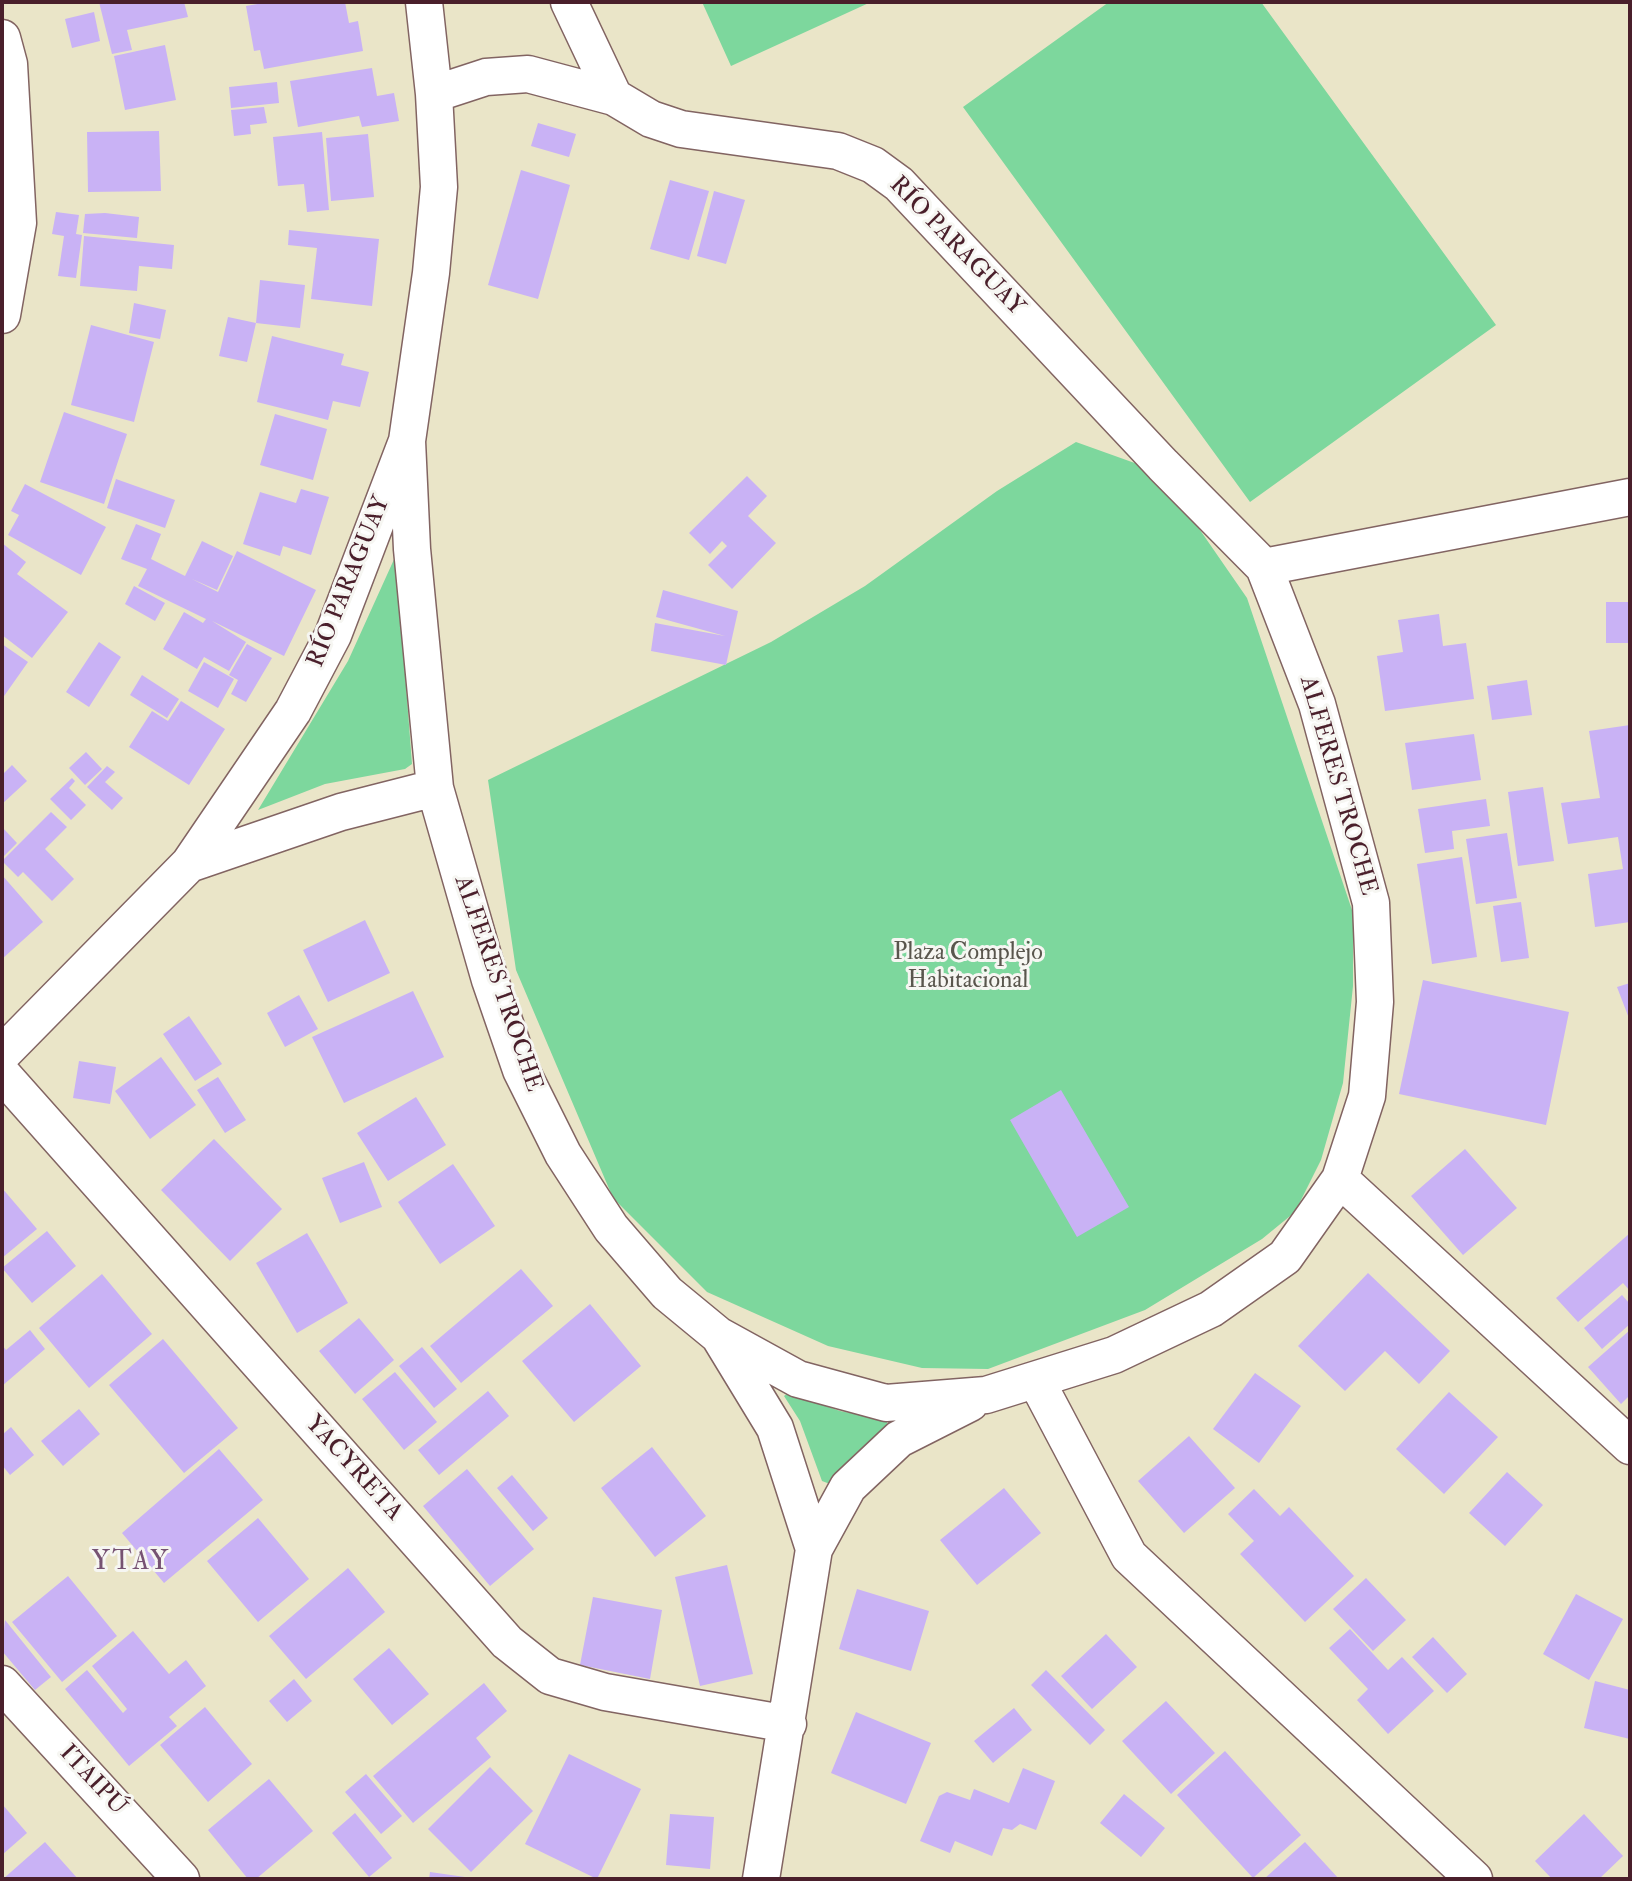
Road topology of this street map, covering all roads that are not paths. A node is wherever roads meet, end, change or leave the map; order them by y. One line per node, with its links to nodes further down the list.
1 (424, 2): 4 (street, RÍO PARAGUAY)
2 (569, 2): 5 (street)
3 (2, 38): 6 (street)
4 (434, 94): 5 (street, RÍO PARAGUAY); 7 (street, RÍO PARAGUAY)
5 (614, 97): 9 (street, RÍO PARAGUAY)
6 (2, 315)
7 (407, 441): 10 (street, ALFERES TROCHE); 11 (street, RÍO PARAGUAY)
8 (1630, 497): 9 (street)
9 (1264, 567): 14 (street, ALFERES TROCHE)
10 (435, 788): 11 (street); 15 (street, ALFERES TROCHE)
11 (189, 864): 12 (street, RÍO PARAGUAY)
12 (2, 1054)
13 (2, 1074): 21 (street, YACYRETA)
14 (1340, 1179): 16 (street, ALFERES TROCHE); 18 (street)
15 (718, 1335): 17 (street, ALFERES TROCHE); 19 (street)
16 (1036, 1380): 17 (street, ALFERES TROCHE); 24 (street)
17 (986, 1395): 19 (street)
18 (1630, 1446)
19 (814, 1549): 21 (street)
20 (2, 1684): 22 (street, ITAIPÚ)
21 (788, 1724): 23 (street)
22 (181, 1879)
23 (761, 1879)
24 (1474, 1879)

